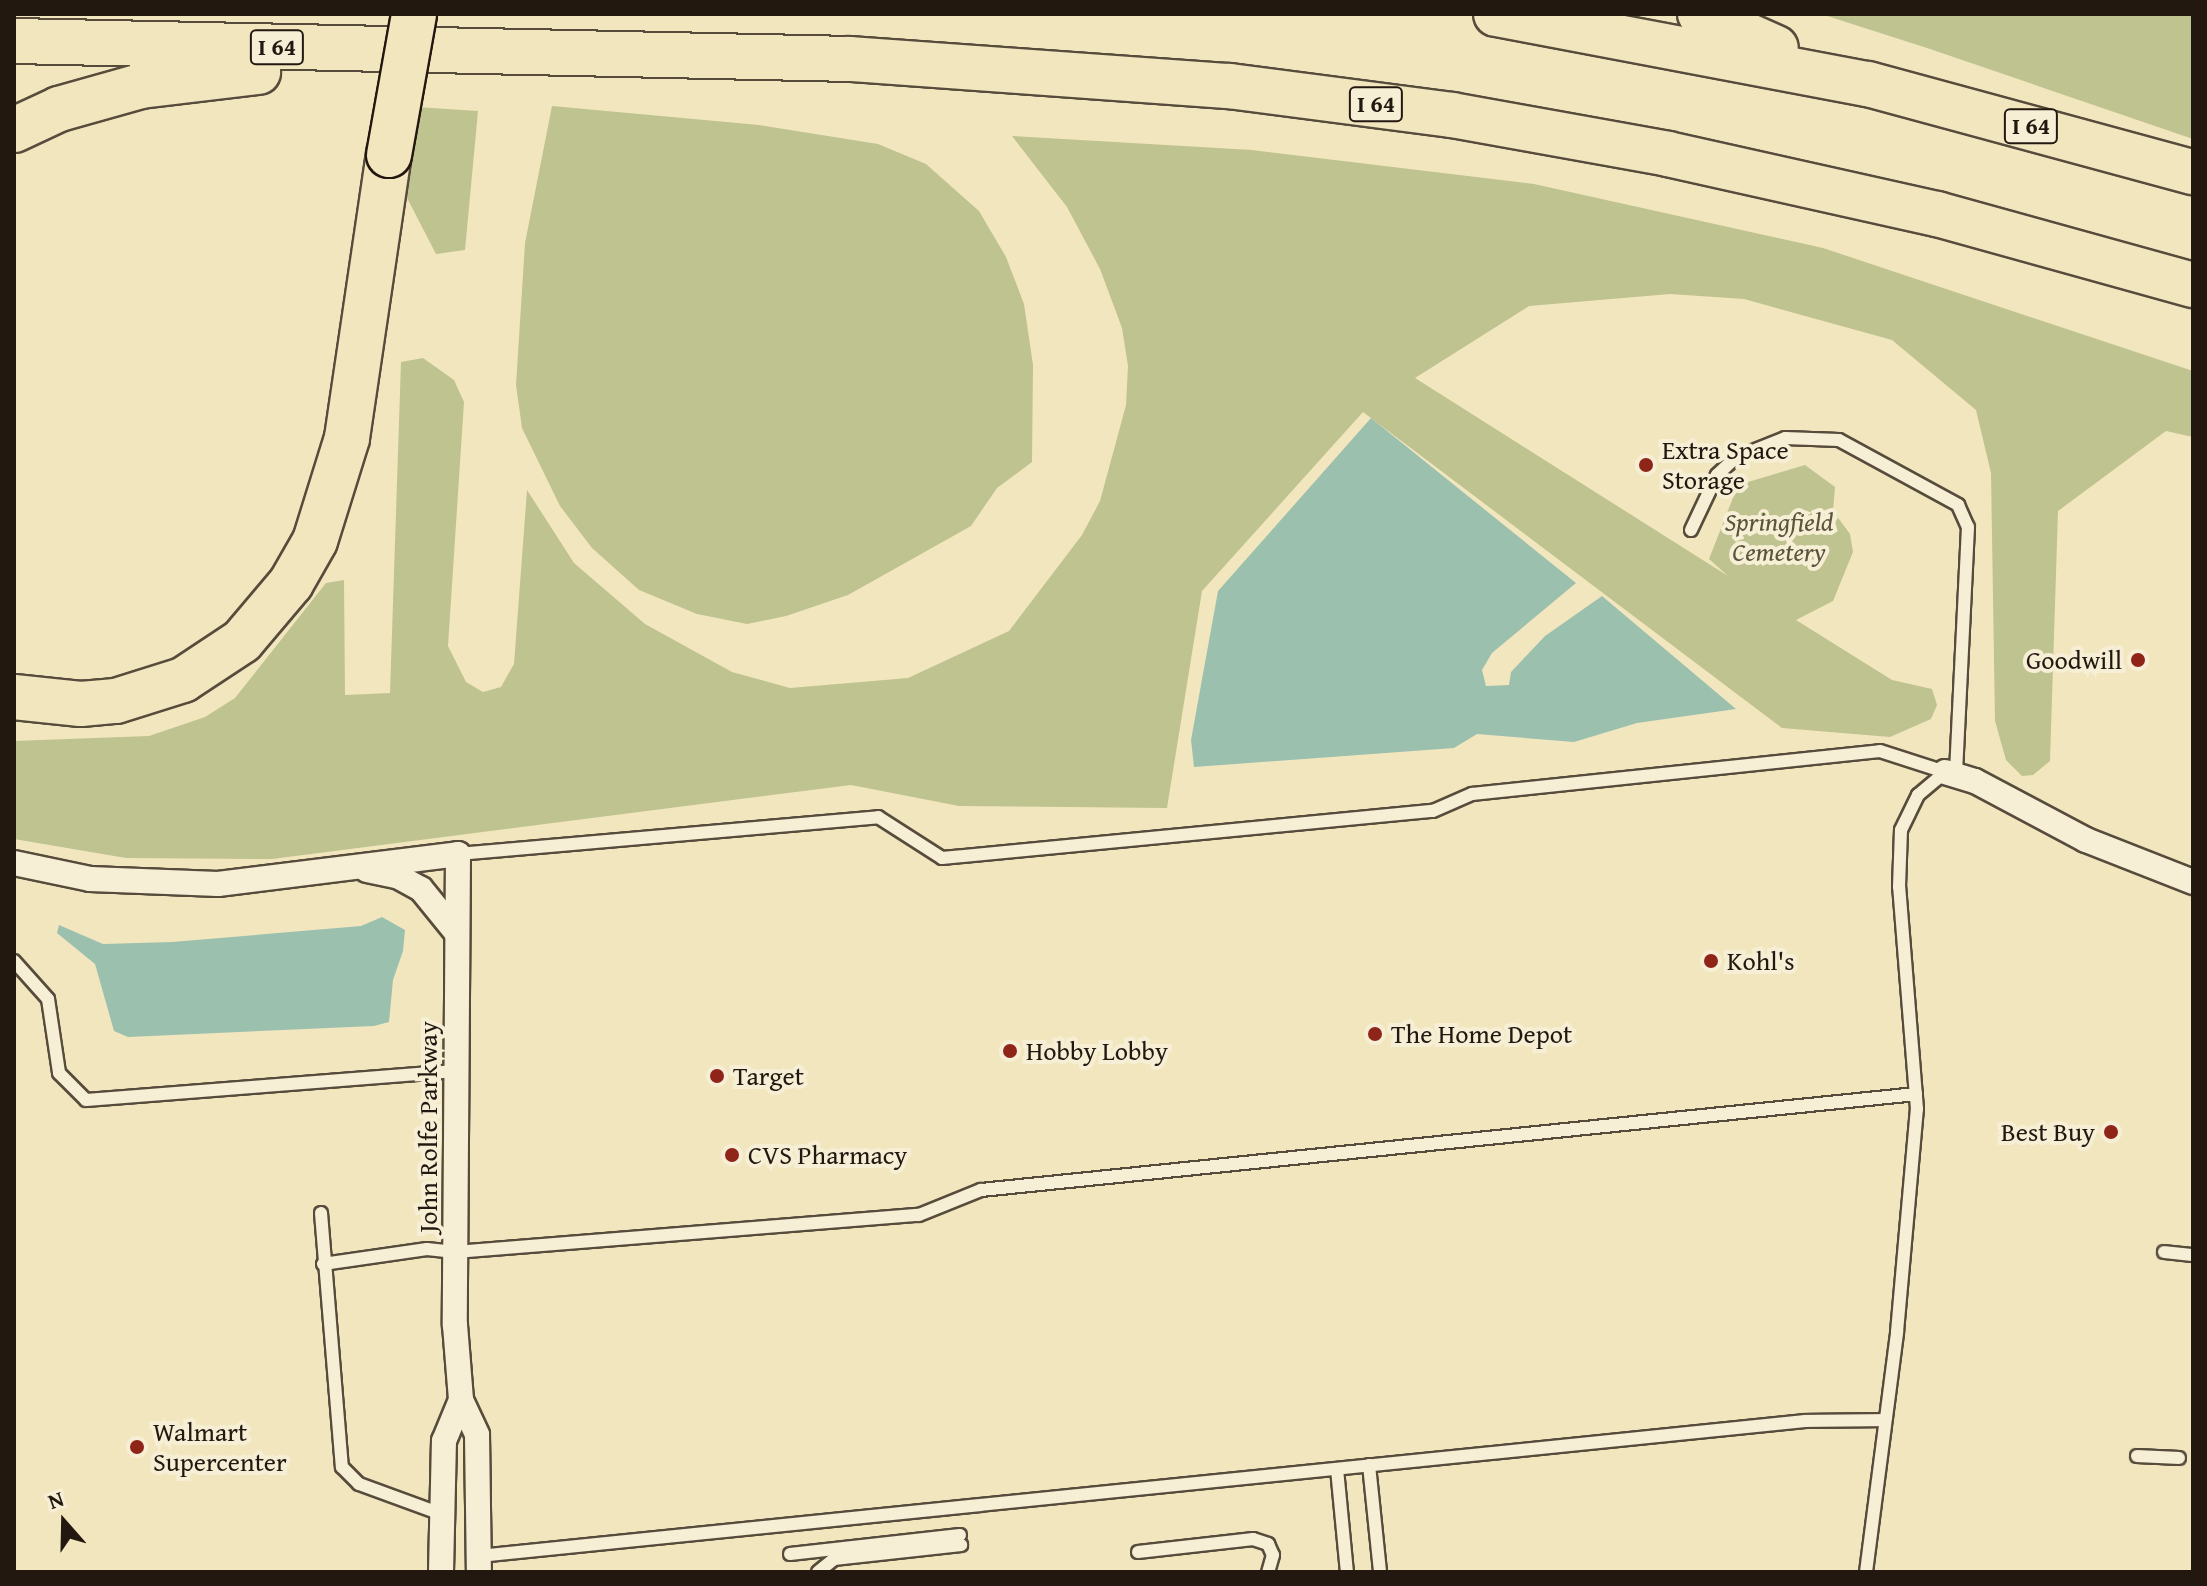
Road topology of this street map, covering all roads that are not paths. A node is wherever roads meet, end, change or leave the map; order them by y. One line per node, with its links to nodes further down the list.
1 (414, 14): 11 (highway, bridge)
2 (1496, 14): 6 (highway, I 64)
3 (1700, 14): 6 (highway)
4 (14, 41): 5 (highway, I 64)
5 (539, 54): 7 (highway); 9 (highway, I 64)
6 (1868, 84): 8 (highway, I 64)
7 (14, 130)
8 (2193, 172)
9 (2193, 285)
10 (1691, 530): 12 (lane)
11 (14, 697)
12 (1951, 774): 13 (lane); 16 (street); 20 (lane)
13 (458, 854): 15 (street); 17 (street, John Rolfe Parkway)
14 (14, 863): 15 (street)
15 (346, 865): 17 (street)
16 (2193, 882)
17 (456, 932): 19 (street, John Rolfe Parkway)
18 (14, 961): 19 (lane)
19 (456, 1071): 22 (street, John Rolfe Parkway)
20 (1916, 1094): 22 (lane); 27 (lane)
21 (321, 1213): 25 (lane)
22 (455, 1252): 25 (lane); 26 (street, John Rolfe Parkway)
23 (2164, 1252): 24 (lane)
24 (2193, 1255)
25 (323, 1264): 32 (lane)
26 (461, 1400): 32 (street, John Rolfe Parkway); 36 (street, John Rolfe Parkway)
27 (1885, 1420): 30 (lane); 43 (lane)
28 (2137, 1456): 29 (lane)
29 (2179, 1458)
30 (1369, 1465): 31 (lane); 42 (lane)
31 (1337, 1469): 36 (lane); 41 (lane)
32 (441, 1514): 37 (street, John Rolfe Parkway)
33 (1138, 1552): 35 (lane)
34 (790, 1554): 38 (lane)
35 (1273, 1555): 39 (lane); 40 (lane)
36 (479, 1564)
37 (441, 1572)
38 (818, 1572)
39 (1268, 1572)
40 (1275, 1572)
41 (1347, 1572)
42 (1380, 1572)
43 (1866, 1572)

